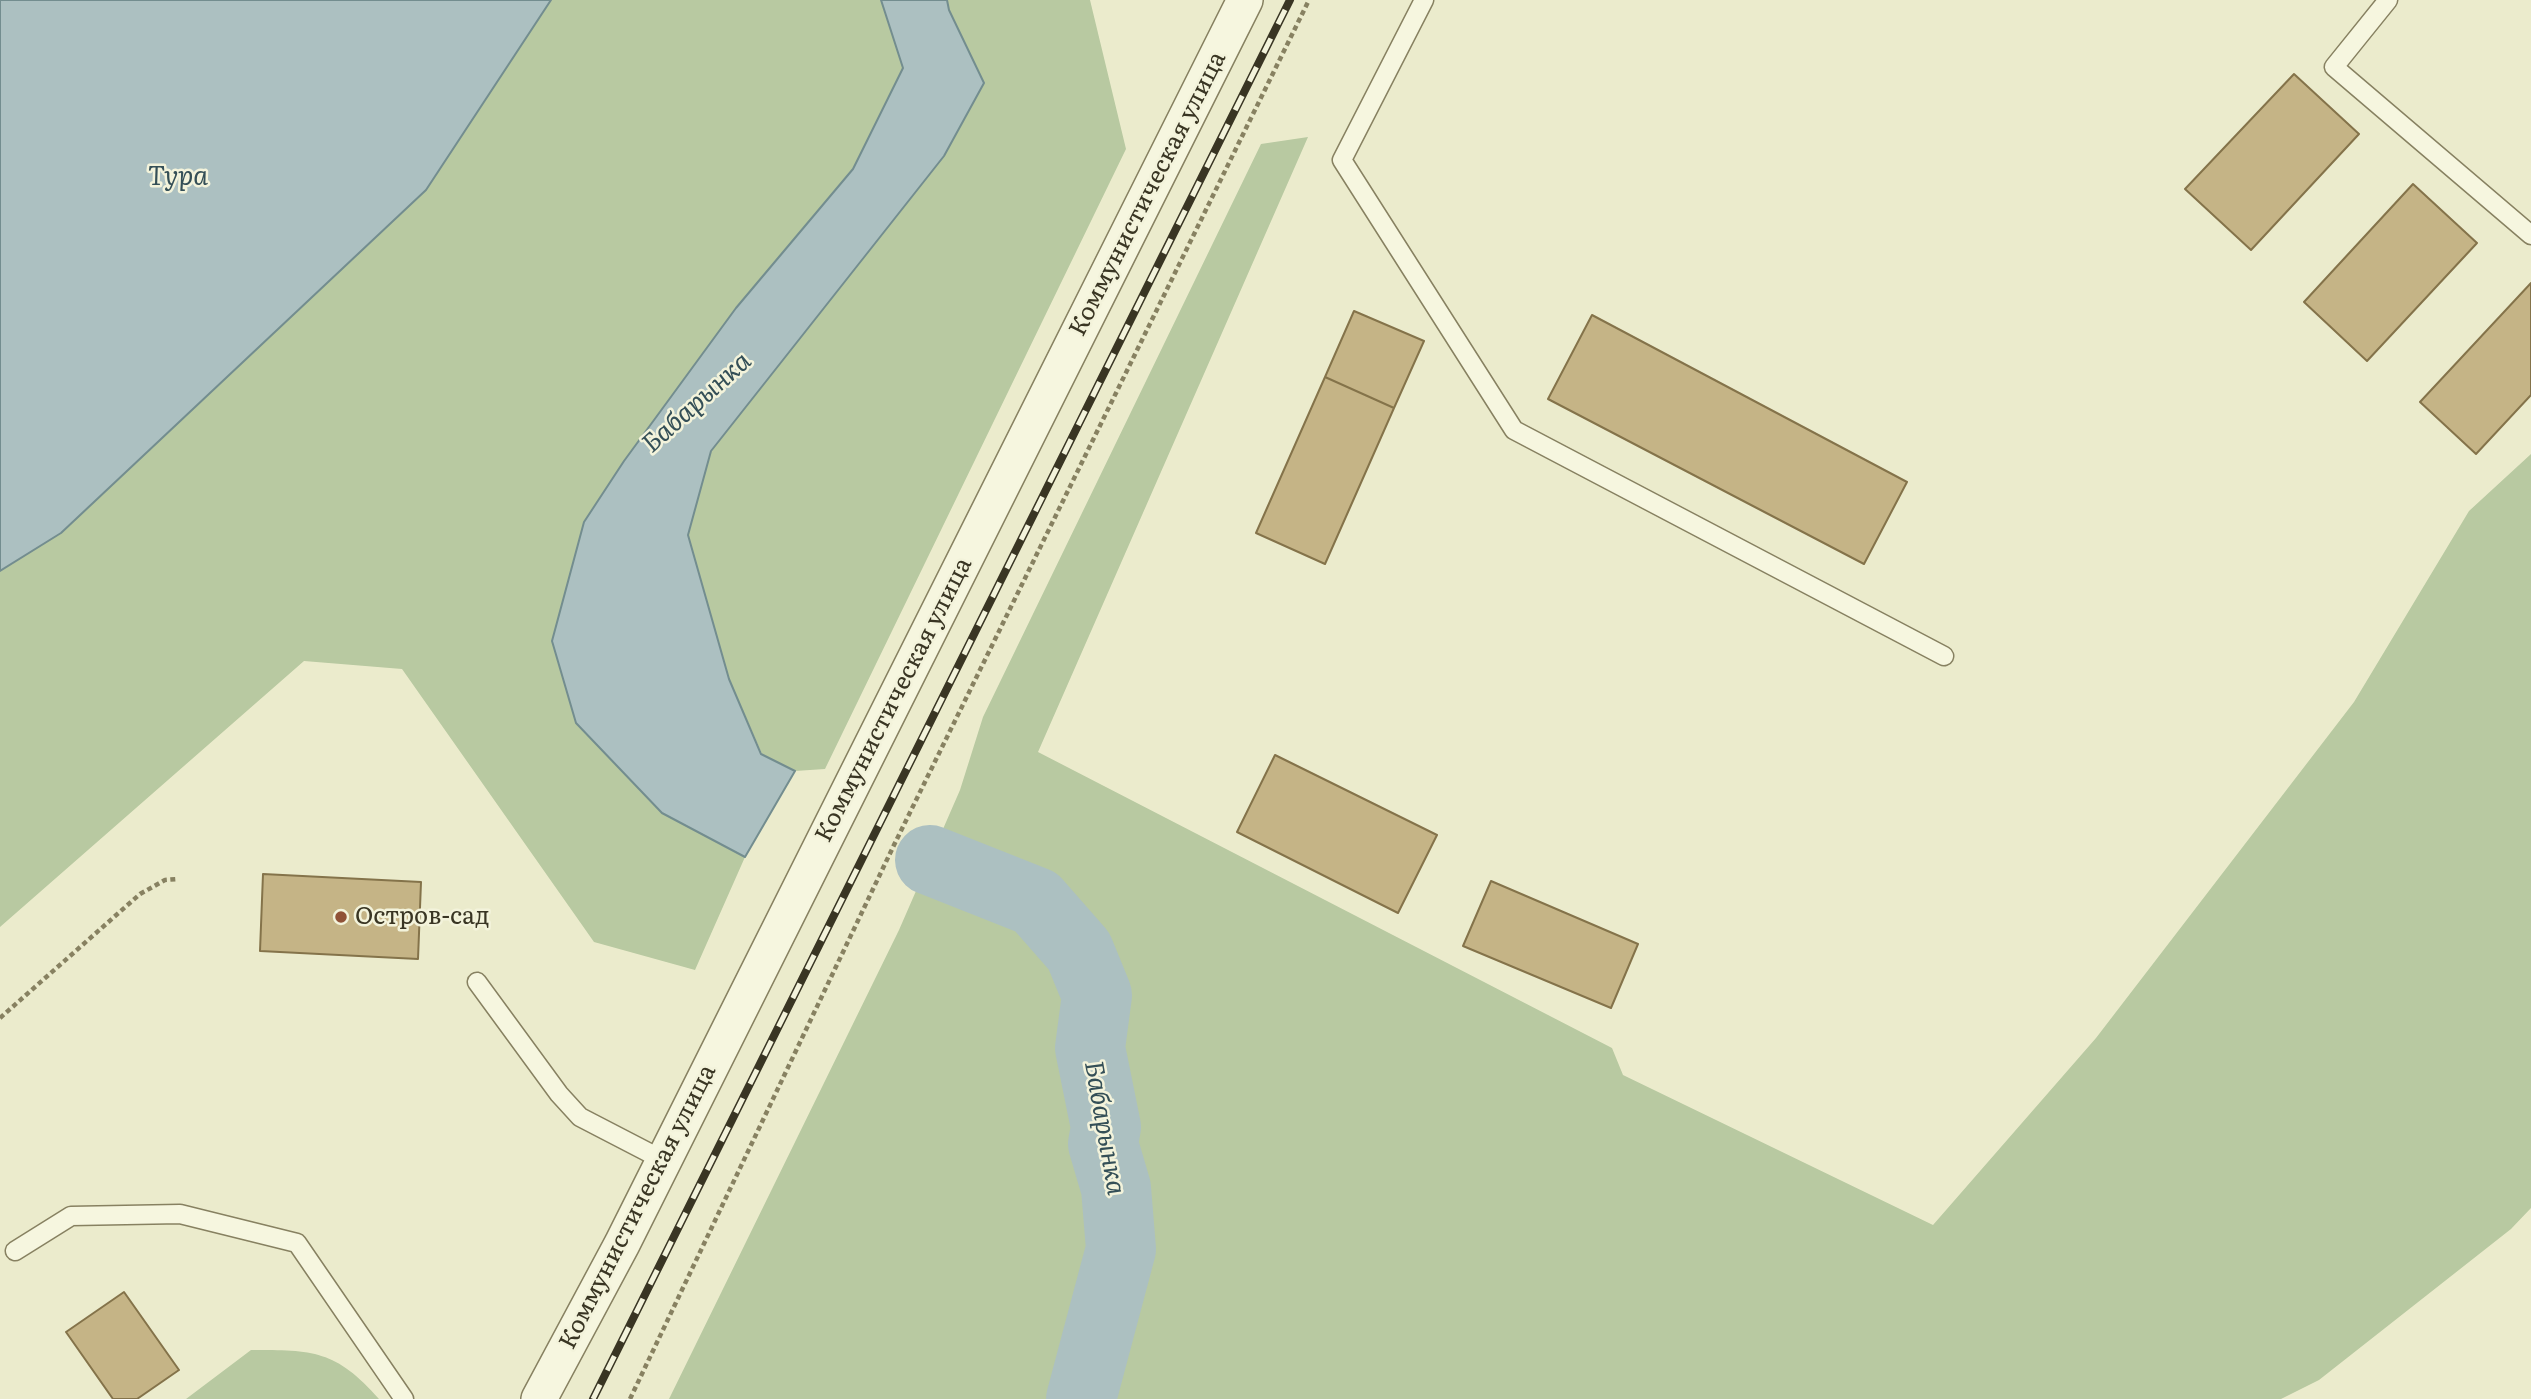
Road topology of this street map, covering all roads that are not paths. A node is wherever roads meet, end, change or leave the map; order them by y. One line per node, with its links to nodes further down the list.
1 (1245, 0): 7 (street, Коммунистическая улица)
2 (1424, 0): 5 (lane)
3 (2388, 0): 4 (lane)
4 (2531, 235)
5 (1944, 656)
6 (477, 982): 7 (lane)
7 (663, 1160): 10 (street, Коммунистическая улица)
8 (15, 1251): 9 (lane)
9 (404, 1399)
10 (539, 1399)

